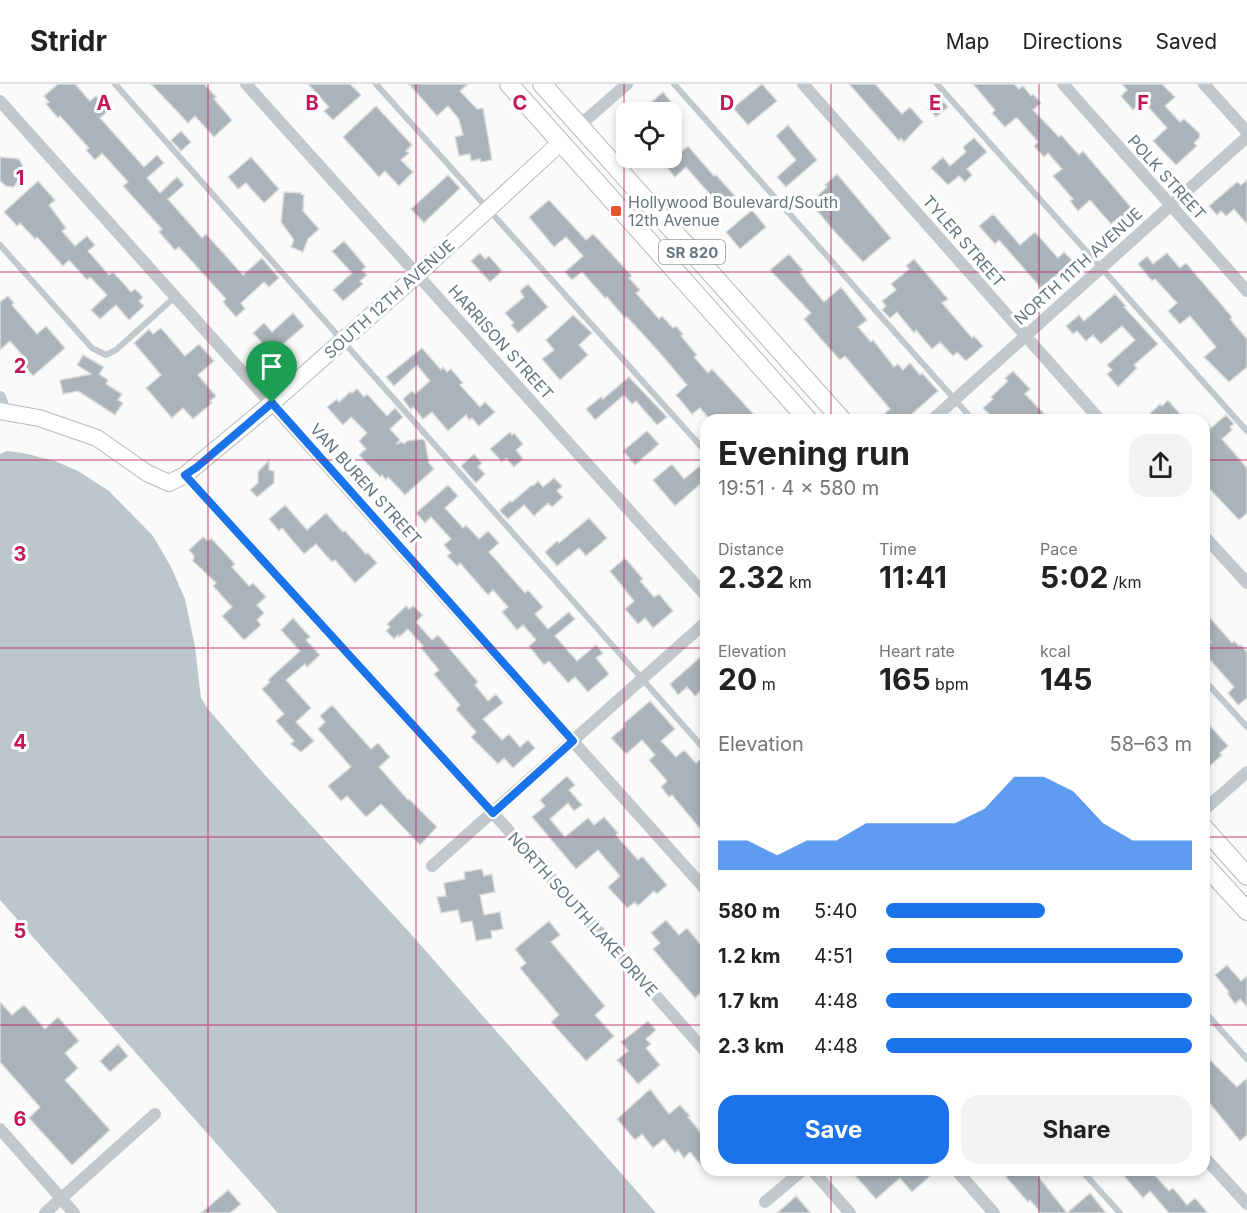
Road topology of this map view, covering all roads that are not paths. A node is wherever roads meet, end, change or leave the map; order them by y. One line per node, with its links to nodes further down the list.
1 (115, 84): 25 (lane)
2 (246, 84): 21 (street, HARRISON STREET)
3 (376, 84): 18 (lane)
4 (509, 84): 16 (main road, SR 820)
5 (542, 84): 13 (main road, SR 820)
6 (627, 84): 13 (street)
7 (674, 84): 26 (lane)
8 (803, 84): 24 (street, TYLER STREET)
9 (937, 84): 20 (lane)
10 (1063, 84): 17 (street, POLK STREET)
11 (1204, 84): 14 (street)
12 (0, 101): 23 (street, VAN BUREN STREET)
13 (579, 126): 30 (main road, SR 820)
14 (1247, 132)
15 (1247, 137): 17 (street, NORTH 11TH AVENUE)
16 (561, 142): 18 (street, SOUTH 12TH AVENUE); 29 (main road, SR 820)
17 (1170, 205): 20 (street, NORTH 11TH AVENUE); 22 (street, POLK STREET)
18 (488, 209): 21 (street, SOUTH 12TH AVENUE); 35 (lane)
19 (0, 245): 23 (lane)
20 (1101, 268): 24 (street, NORTH 11TH AVENUE); 34 (lane)
21 (418, 274): 25 (street, SOUTH 12TH AVENUE); 39 (street, HARRISON STREET)
22 (1247, 291)
23 (176, 296): 27 (street, VAN BUREN STREET)
24 (1026, 336): 26 (street, NORTH 11TH AVENUE); 33 (street, TYLER STREET)
25 (342, 341): 27 (street, SOUTH 12TH AVENUE); 41 (lane)
26 (955, 400): 31 (street, NORTH 11TH AVENUE); 32 (lane)
27 (272, 403): 36 (street, SOUTH 12TH AVENUE); 44 (street, VAN BUREN STREET)
28 (2, 406): 36 (street)
29 (803, 414)
30 (837, 414)
31 (939, 414)
32 (968, 414)
33 (1095, 414)
34 (1247, 431)
35 (700, 445)
36 (185, 475): 48 (street, NORTH SOUTH LAKE DRIVE)
37 (1210, 543): 38 (street)
38 (1247, 584)
39 (700, 589)
40 (700, 627): 41 (street)
41 (643, 679): 44 (street); 45 (lane)
42 (1210, 687): 43 (lane)
43 (1247, 727)
44 (573, 741): 48 (street); 53 (street, VAN BUREN STREET)
45 (700, 743)
46 (1247, 772): 47 (street)
47 (1210, 805)
48 (493, 813): 50 (street); 56 (street, NORTH SOUTH LAKE DRIVE)
49 (1210, 835): 52 (main road)
50 (432, 866)
51 (1210, 871): 54 (main road)
52 (1247, 876)
53 (700, 883)
54 (1247, 911)
55 (1210, 1018): 57 (lane)
56 (700, 1045)
57 (1247, 1059)
58 (155, 1114): 65 (street)
59 (0, 1129): 65 (street)
60 (1210, 1164): 67 (street)
61 (796, 1176): 66 (street)
62 (817, 1176): 70 (street)
63 (961, 1176): 71 (street)
64 (1086, 1176): 72 (lane)
65 (61, 1198): 68 (street); 69 (street)
66 (765, 1202)
67 (1247, 1204)
68 (45, 1213)
69 (74, 1213)
70 (850, 1213)
71 (994, 1213)
72 (1120, 1213)

